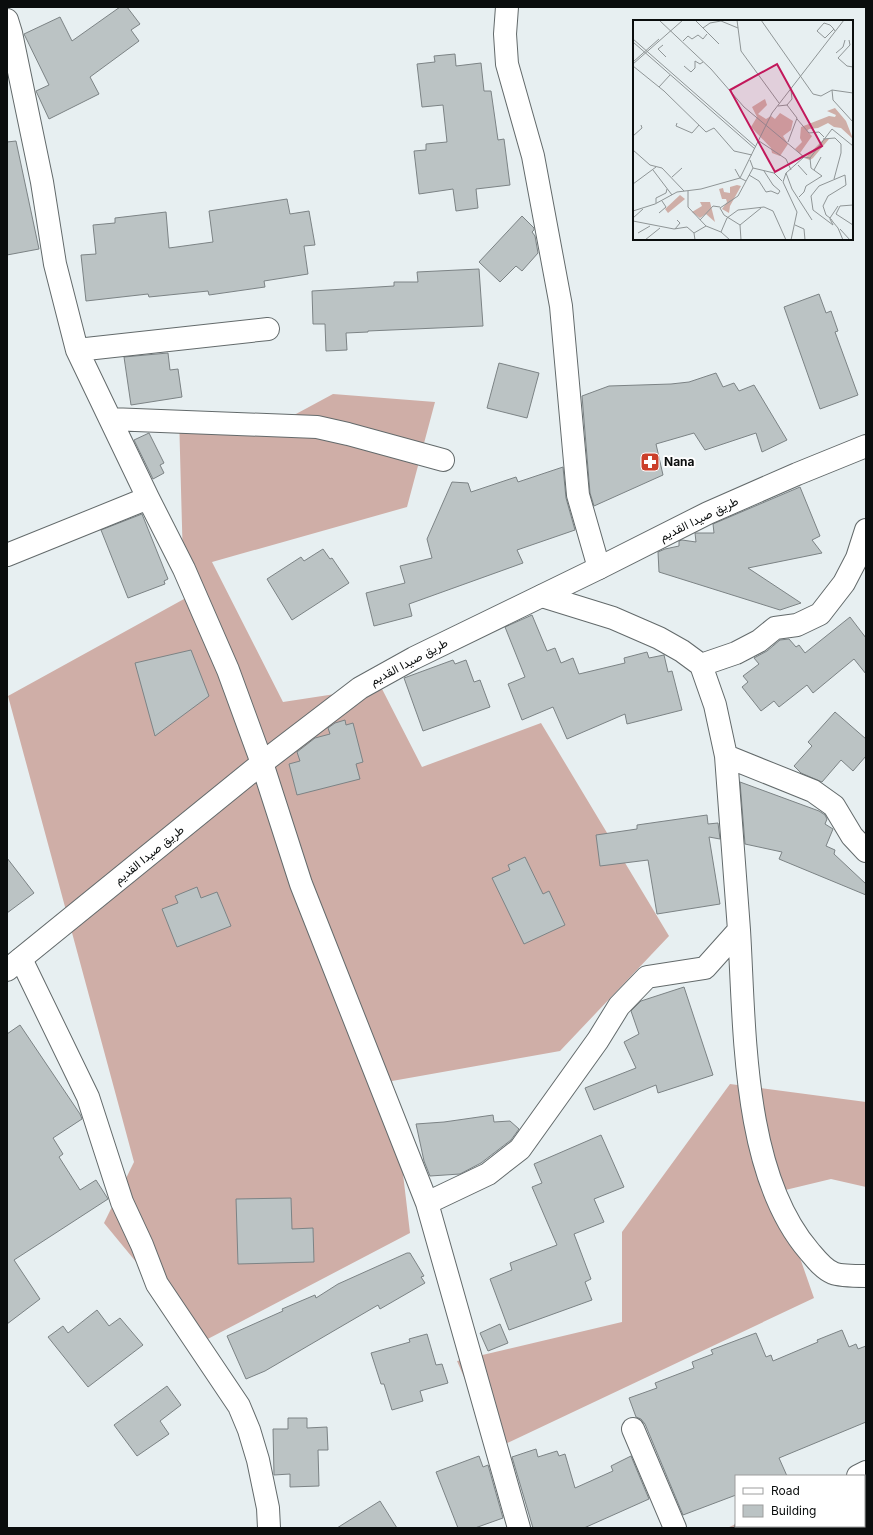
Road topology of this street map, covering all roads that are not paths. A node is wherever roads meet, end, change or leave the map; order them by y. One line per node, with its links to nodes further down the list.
1 (507, 7): 11 (main road)
2 (7, 20): 4 (main road)
3 (268, 329): 4 (main road)
4 (77, 350): 5 (main road)
5 (110, 419): 7 (main road); 8 (main road)
6 (866, 446): 11 (main road, طريق صيدا القديم)
7 (443, 460)
8 (148, 498): 10 (main road); 15 (main road)
9 (866, 530): 13 (main road)
10 (7, 555)
11 (599, 568): 12 (main road, طريق صيدا القديم)
12 (542, 596): 13 (main road); 15 (main road, طريق صيدا القديم)
13 (701, 665): 14 (main road)
14 (726, 756): 16 (main road); 17 (main road)
15 (262, 763): 18 (main road, طريق صيدا القديم); 19 (main road)
16 (866, 851)
17 (739, 930): 19 (main road); 20 (main road)
18 (14, 964): 22 (main road)
19 (427, 1203): 23 (main road)
20 (866, 1276)
21 (633, 1429): 24 (main road)
22 (269, 1528)
23 (519, 1528)
24 (675, 1528)

